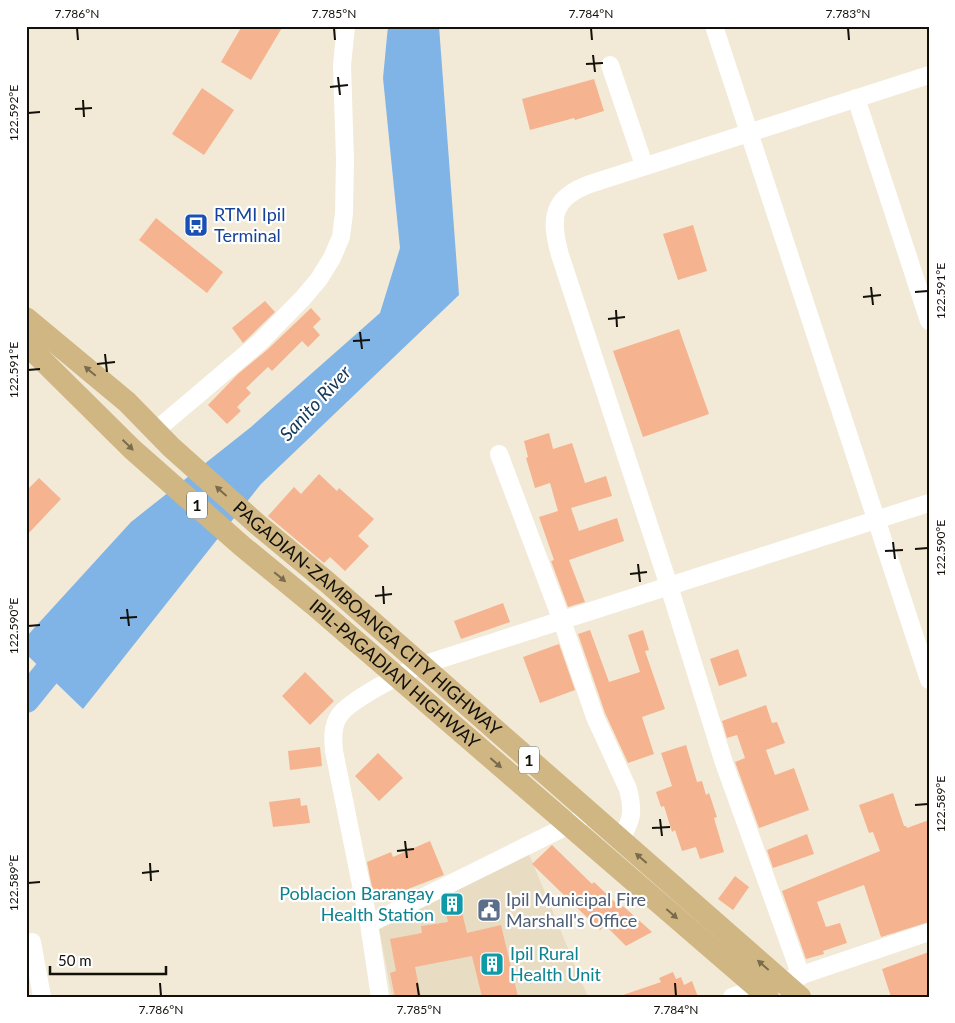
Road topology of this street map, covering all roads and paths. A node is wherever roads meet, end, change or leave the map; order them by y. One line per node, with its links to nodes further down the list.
1 (346, 26): 11 (street)
2 (714, 26): 6 (street)
3 (610, 65): 7 (street)
4 (929, 75): 5 (street)
5 (856, 98): 6 (street); 9 (street)
6 (749, 133): 7 (street); 14 (street)
7 (644, 165): 15 (street)
8 (26, 318): 11 (main road, PAGADIAN-ZAMBOANGA CITY HIGHWAY / 1, one-way to 8)
9 (929, 321)
10 (26, 344): 18 (main road, IPIL-PAGADIAN HIGHWAY / 1, one-way to 18)
11 (163, 439): 17 (main road, PAGADIAN-ZAMBOANGA CITY HIGHWAY / 1, one-way to 11)
12 (499, 454): 16 (street)
13 (929, 503): 14 (street)
14 (876, 521): 15 (street); 19 (street)
15 (669, 586): 16 (street); 26 (street)
16 (562, 621): 17 (street); 22 (street)
17 (422, 665): 18 (street); 20 (main road, PAGADIAN-ZAMBOANGA CITY HIGHWAY / 1)
18 (396, 676): 21 (main road, IPIL-PAGADIAN HIGHWAY / 1, one-way to 21); 23 (street)
19 (929, 680)
20 (590, 814): 21 (street); 22 (main road, PAGADIAN-ZAMBOANGA CITY HIGHWAY / 1)
21 (568, 826): 23 (street); 26 (main road, IPIL-PAGADIAN HIGHWAY / 1, one-way to 26)
22 (620, 841): 26 (main road, PAGADIAN-ZAMBOANGA CITY HIGHWAY / 1, one-way to 22)
23 (369, 924): 28 (street)
24 (929, 932): 26 (street)
25 (32, 942): 27 (street)
26 (782, 988): 29 (street)
27 (42, 997)
28 (380, 997)
29 (732, 997)

